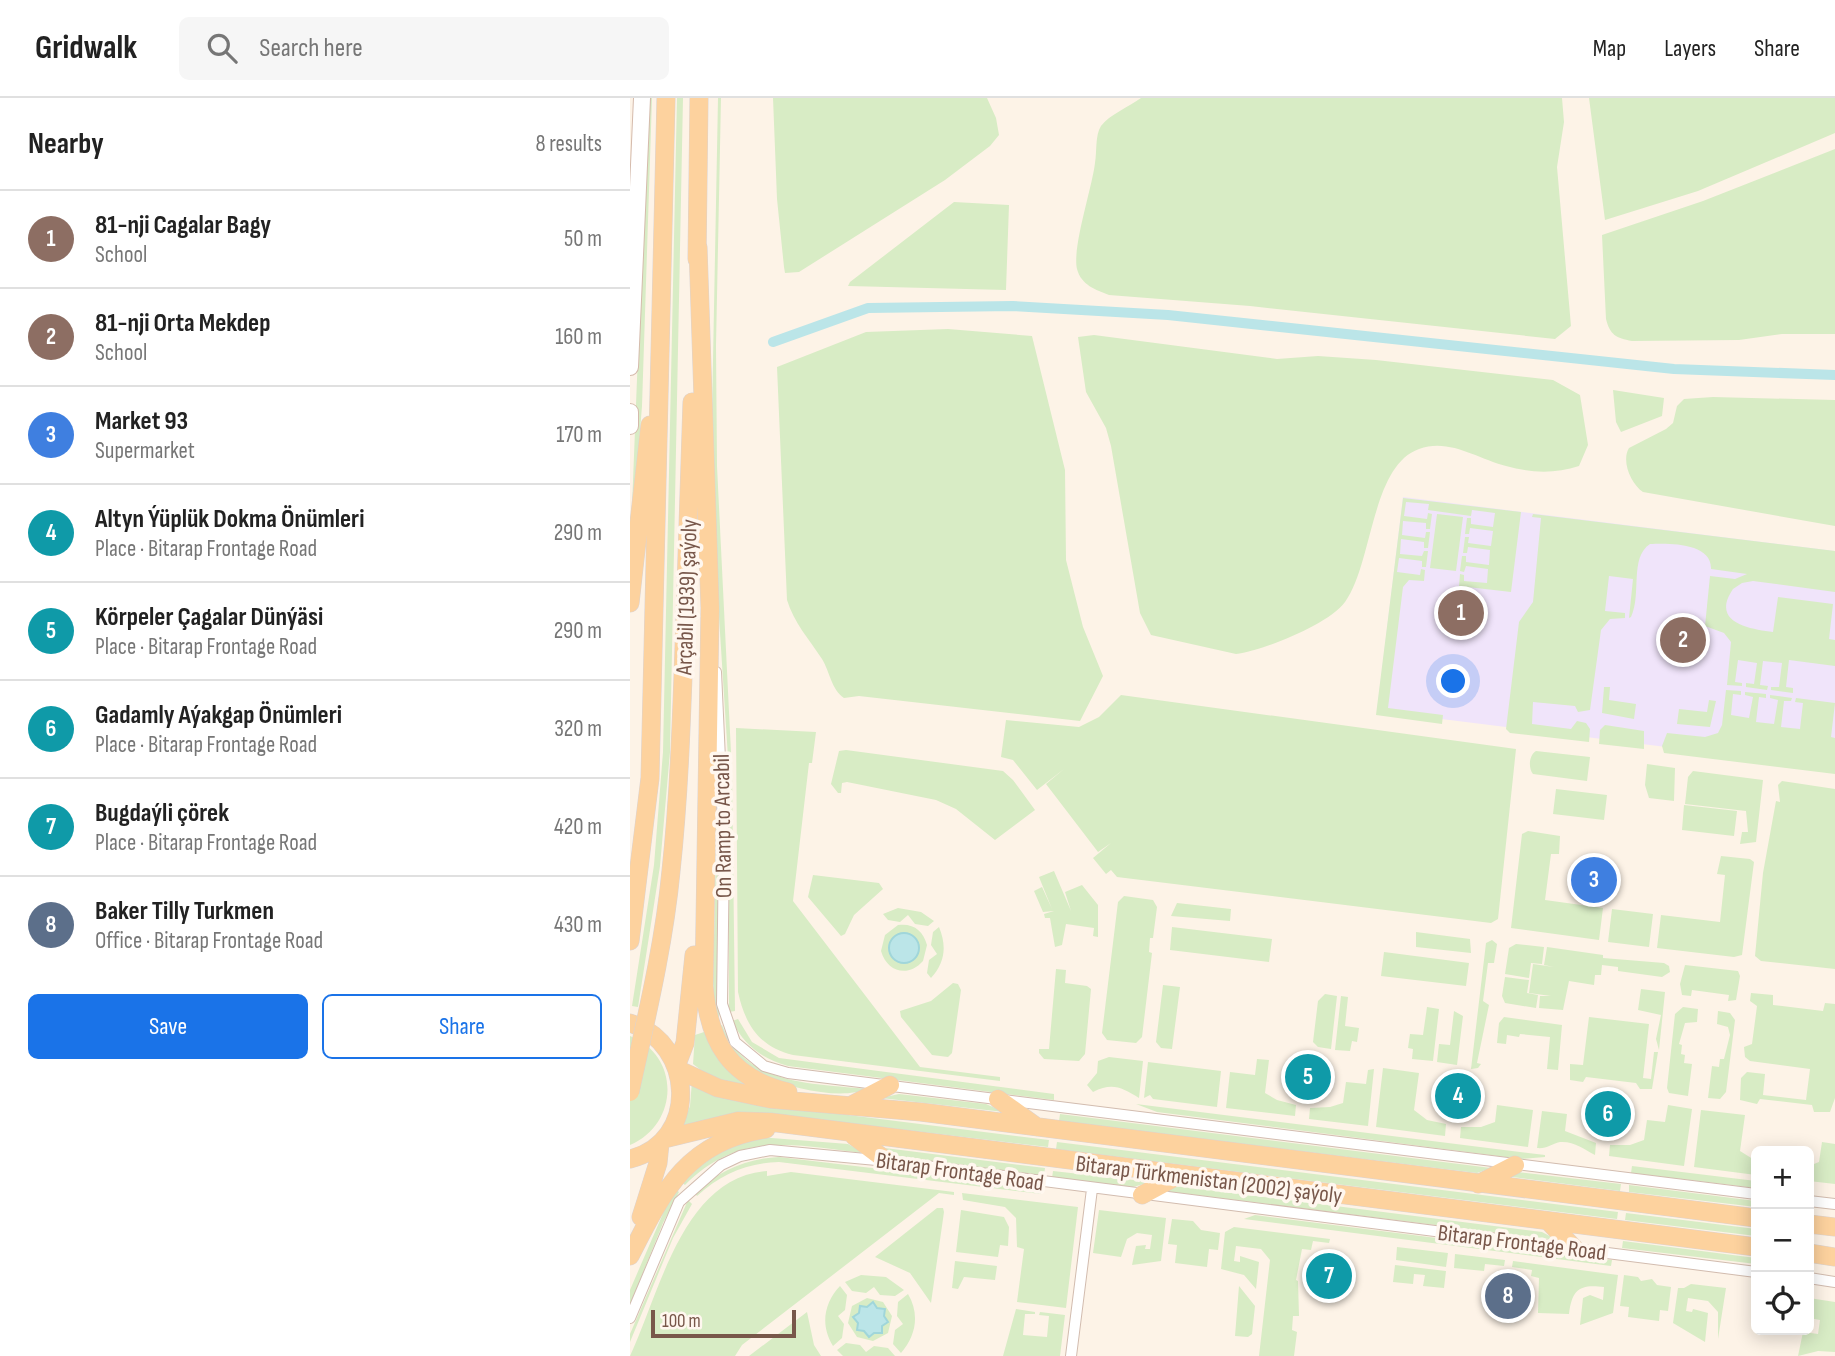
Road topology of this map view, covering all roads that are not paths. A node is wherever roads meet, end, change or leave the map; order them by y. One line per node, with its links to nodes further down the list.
1 (642, 98): 6 (street)
2 (666, 98): 5 (main road, Arçabil (1939) şaýoly)
3 (699, 98): 4 (main road, Arçabil (1939) şaýoly)
4 (698, 247): 10 (main road); 16 (main road, Arçabil (1939) şaýoly, bridge)
5 (662, 307): 9 (main road); 12 (main road, Arçabil (1939) şaýoly)
6 (630, 367)
7 (630, 412): 8 (street)
8 (630, 426)
9 (630, 603)
10 (710, 608): 11 (main road); 15 (street, On Ramp to Arcabil)
11 (707, 837): 14 (main road); 18 (main road)
12 (630, 941)
13 (630, 1023): 14 (main road)
14 (678, 1067): 18 (main road, Bitarap Türkmenistan (2002) şaýoly); 22 (main road)
15 (890, 1085): 17 (street); 18 (main road)
16 (630, 1092)
17 (998, 1099): 19 (main road); 25 (street)
18 (850, 1106): 19 (main road, Bitarap Türkmenistan (2002) şaýoly)
19 (1040, 1129): 27 (main road, Bitarap Türkmenistan (2002) şaýoly)
20 (821, 1130): 21 (main road, Bitarap Türkmenistan (2002) şaýoly); 22 (main road, Bitarap Türkmenistan (2002) şaýoly); 41 (main road)
21 (851, 1134): 24 (main road); 26 (main road, Bitarap Türkmenistan (2002) şaýoly)
22 (662, 1141): 23 (main road, Bitarap Türkmenistan (2002) şaýoly); 39 (main road)
23 (630, 1159)
24 (887, 1161): 28 (street, Bitarap Frontage Road); 46 (street, Bitarap Frontage Road)
25 (1515, 1165): 27 (main road); 29 (street)
26 (1179, 1175): 30 (main road); 34 (main road, Bitarap Türkmenistan (2002) şaýoly)
27 (1477, 1184): 33 (main road, Bitarap Türkmenistan (2002) şaýoly)
28 (1092, 1189): 30 (street, Bitarap Frontage Road); 47 (street)
29 (1751, 1193)
30 (1142, 1195): 38 (street, Bitarap Frontage Road)
31 (1814, 1202): 32 (street)
32 (1835, 1204)
33 (1751, 1217)
34 (1548, 1222): 37 (main road, Bitarap Türkmenistan (2002) şaýoly); 38 (main road)
35 (1814, 1225): 36 (main road)
36 (1835, 1227)
37 (1751, 1246)
38 (1575, 1249): 43 (street, Bitarap Frontage Road)
39 (630, 1250)
40 (1814, 1254): 42 (main road)
41 (630, 1256)
42 (1835, 1257)
43 (1751, 1271)
44 (1814, 1279): 45 (street)
45 (1835, 1282)
46 (630, 1318)
47 (1071, 1356)

